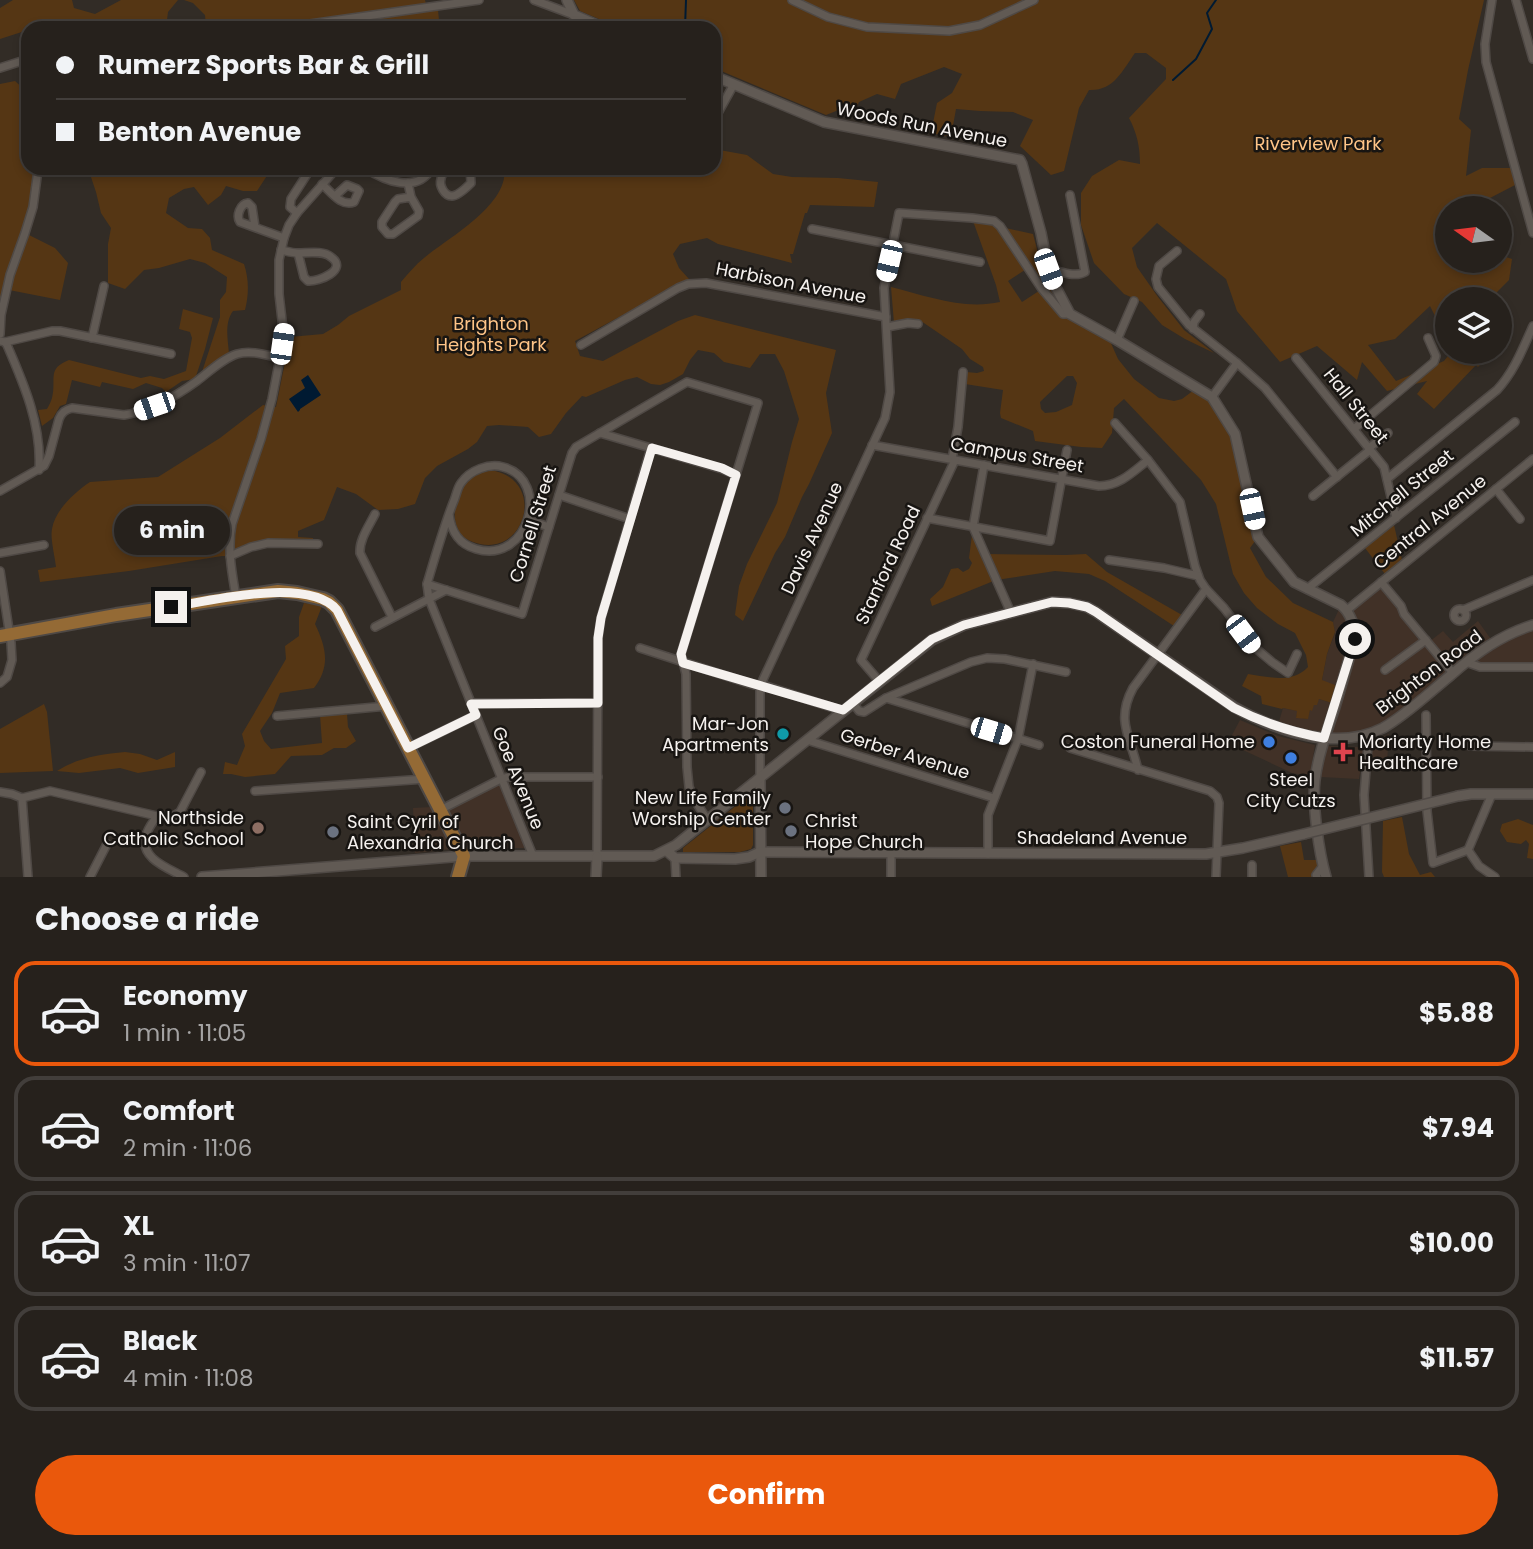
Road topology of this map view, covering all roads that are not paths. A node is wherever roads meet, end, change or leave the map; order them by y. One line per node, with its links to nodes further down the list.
1 (479, 0): 9 (street)
2 (534, 0): 8 (street)
3 (566, 0): 8 (street)
4 (792, 0): 5 (street)
5 (1034, 0)
6 (1492, 0): 33 (street)
7 (1516, 0): 11 (street)
8 (575, 15): 10 (street)
9 (331, 21)
10 (588, 21)
11 (1531, 45): 12 (street)
12 (1533, 59)
13 (21, 62): 14 (street)
14 (0, 68)
15 (721, 79): 16 (street, Woods Run Avenue)
16 (734, 84): 17 (street); 40 (street, Woods Run Avenue)
17 (721, 107)
18 (36, 175): 50 (street)
19 (307, 175): 30 (street)
20 (330, 175): 26 (street)
21 (376, 175): 25 (street)
22 (428, 175): 25 (street)
23 (442, 175): 24 (street)
24 (471, 175)
25 (408, 183): 29 (street)
26 (322, 184): 28 (street); 30 (street)
27 (1070, 195): 40 (street)
28 (335, 197)
29 (411, 197): 29 (street)
30 (297, 213): 34 (street)
31 (255, 228): 34 (street)
32 (811, 229): 35 (street)
33 (1533, 233)
34 (284, 238): 36 (street)
35 (893, 244): 39 (street); 43 (street, Davis Avenue); 45 (street, Davis Avenue)
36 (281, 250): 38 (street); 57 (street)
37 (1177, 251): 49 (street)
38 (298, 253): 38 (street)
39 (979, 262)
40 (1048, 269): 43 (street, Woods Run Avenue)
41 (104, 286): 51 (street)
42 (1134, 302): 53 (street)
43 (1070, 314): 53 (street)
44 (1200, 314): 49 (street)
45 (886, 317): 48 (street, Davis Avenue); 55 (street, Harbison Avenue)
46 (918, 324): 48 (street)
47 (1533, 326): 79 (street)
48 (887, 327): 67 (street, Davis Avenue)
49 (1193, 329): 59 (street)
50 (0, 334)
51 (92, 338): 54 (street); 56 (street)
52 (1428, 338): 64 (street)
53 (1117, 340): 61 (street)
54 (3, 342): 75 (street)
55 (581, 345)
56 (171, 354)
57 (280, 358): 75 (street); 96 (street)
58 (1296, 358): 64 (street, Hall Street)
59 (1237, 363): 61 (street); 77 (street)
60 (963, 372): 71 (street, Stanford Road)
61 (1212, 397): 104 (street)
62 (1115, 422): 73 (street)
63 (1515, 422): 87 (street, Mitchell Street)
64 (1353, 429): 69 (street, Hall Street)
65 (600, 433): 68 (street); 76 (street, Cornell Street); 82 (street, Cornell Street)
66 (1388, 433): 69 (street)
67 (872, 445): 71 (street, Campus Street); 128 (street, Davis Avenue)
68 (652, 448): 76 (street); 88 (street)
69 (1369, 449): 77 (street); 79 (street, Hall Street)
70 (1067, 450): 78 (street)
71 (953, 459): 74 (street, Campus Street); 86 (street, Stanford Road)
72 (1533, 459): 80 (street, Central Avenue)
73 (1148, 460): 78 (street, Campus Street); 99 (street)
74 (984, 465): 78 (street, Campus Street); 92 (street)
75 (39, 470): 81 (street)
76 (736, 475): 120 (street)
77 (1337, 477): 83 (street)
78 (1062, 479): 92 (street)
79 (1387, 479): 87 (street, Hall Street)
80 (1496, 489): 89 (street); 101 (street, Central Avenue)
81 (0, 491)
82 (559, 495): 88 (street); 91 (street, Cornell Street)
83 (1313, 496)
84 (375, 514): 111 (street)
85 (449, 514): 90 (street); 90 (street); 102 (street, Goe Avenue)
86 (928, 518): 92 (street); 126 (street, Stanford Road)
87 (1396, 518): 104 (street, Mitchell Street)
88 (630, 519): 130 (street)
89 (1520, 519)
90 (528, 520): 91 (street)
91 (549, 527): 105 (street, Cornell Street)
92 (973, 527): 110 (street)
93 (318, 544): 96 (street)
94 (44, 545): 95 (street)
95 (0, 553)
96 (230, 556): 106 (street)
97 (1109, 560): 99 (street)
98 (0, 570): 114 (street)
99 (1198, 576): 103 (street)
100 (1533, 580): 109 (street)
101 (1381, 582): 108 (street, Central Avenue); 115 (street)
102 (427, 584): 105 (street); 107 (street, Goe Avenue)
103 (1206, 589): 117 (street); 118 (street)
104 (1307, 589): 108 (street)
105 (446, 590): 107 (street)
106 (236, 597): 114 (main road); 133 (main road)
107 (429, 599): 111 (street); 132 (street, Goe Avenue)
108 (1347, 610): 139 (street)
109 (1463, 610)
110 (1011, 612): 117 (street, Brighton Road); 126 (street, Brighton Road)
111 (393, 617): 113 (street)
112 (1533, 625): 119 (street, Brighton Road)
113 (375, 626)
114 (5, 635): 127 (street)
115 (1426, 640): 123 (street); 125 (street)
116 (640, 648): 120 (street)
117 (1157, 654): 139 (street, Brighton Road); 147 (street)
118 (1297, 654)
119 (1466, 662): 122 (street); 125 (street, Brighton Road)
120 (683, 663): 128 (street); 161 (street)
121 (1033, 664): 124 (street); 129 (street); 140 (street)
122 (1533, 667)
123 (1385, 670)
124 (1066, 672)
125 (1453, 673): 138 (street, Brighton Road)
126 (879, 681): 131 (street, Brighton Road)
127 (0, 683)
128 (760, 686): 134 (street); 150 (street, Davis Avenue)
129 (886, 698): 131 (street); 140 (street)
130 (598, 703): 132 (street); 149 (street)
131 (853, 703): 134 (street, Brighton Road)
132 (471, 704): 135 (street, Goe Avenue)
133 (387, 706): 137 (street); 145 (main road)
134 (843, 710): 141 (street, Brighton Road)
135 (476, 715): 145 (street); 152 (street, Goe Avenue)
136 (1426, 715): 163 (street)
137 (277, 716)
138 (1369, 734): 139 (street, Brighton Road); 188 (street)
139 (1324, 738): 173 (street)
140 (1018, 739): 142 (street); 158 (street)
141 (807, 740): 150 (street, Brighton Road); 158 (street, Gerber Avenue)
142 (1039, 745)
143 (1470, 746): 144 (street)
144 (1533, 747)
145 (408, 748): 151 (main road)
146 (1070, 748): 147 (street)
147 (1138, 769): 167 (street)
148 (201, 772): 160 (street)
149 (598, 778): 152 (street); 171 (street)
150 (760, 778): 161 (street, Brighton Road); 164 (street, Davis Avenue)
151 (425, 779): 154 (street); 159 (main road)
152 (501, 779): 159 (street); 170 (street, Goe Avenue)
153 (0, 792): 157 (street)
154 (255, 792)
155 (1492, 794): 156 (street, Shadeland Avenue); 163 (street); 167 (street, Shadeland Avenue, bridge)
156 (1533, 794)
157 (22, 798): 160 (street); 175 (street)
158 (994, 798): 166 (street)
159 (440, 810): 169 (main road)
160 (157, 816): 177 (street)
161 (708, 821): 168 (street, Brighton Road)
162 (107, 845): 176 (street)
163 (1468, 850): 189 (street)
164 (760, 852): 165 (street, Shadeland Avenue); 168 (street, Shadeland Avenue); 182 (street, Davis Avenue)
165 (891, 853): 166 (street, Shadeland Avenue); 183 (street)
166 (988, 853): 167 (street, Shadeland Avenue)
167 (1217, 853): 184 (street)
168 (671, 854): 171 (street, Brighton Road); 181 (street)
169 (464, 856): 170 (street, Brighton Road); 174 (street, Brighton Road); 179 (main road)
170 (533, 856): 171 (street, Brighton Road)
171 (597, 857): 180 (street)
172 (1252, 865): 185 (street)
173 (1323, 866): 186 (street); 187 (street)
174 (237, 875): 178 (street, Brighton Road)
175 (28, 877)
176 (90, 877)
177 (184, 877)
178 (202, 877)
179 (458, 877)
180 (596, 877)
181 (676, 877)
182 (761, 877)
183 (891, 877)
184 (1216, 877)
185 (1252, 877)
186 (1317, 877)
187 (1326, 877)
188 (1369, 877)
189 (1495, 877)

